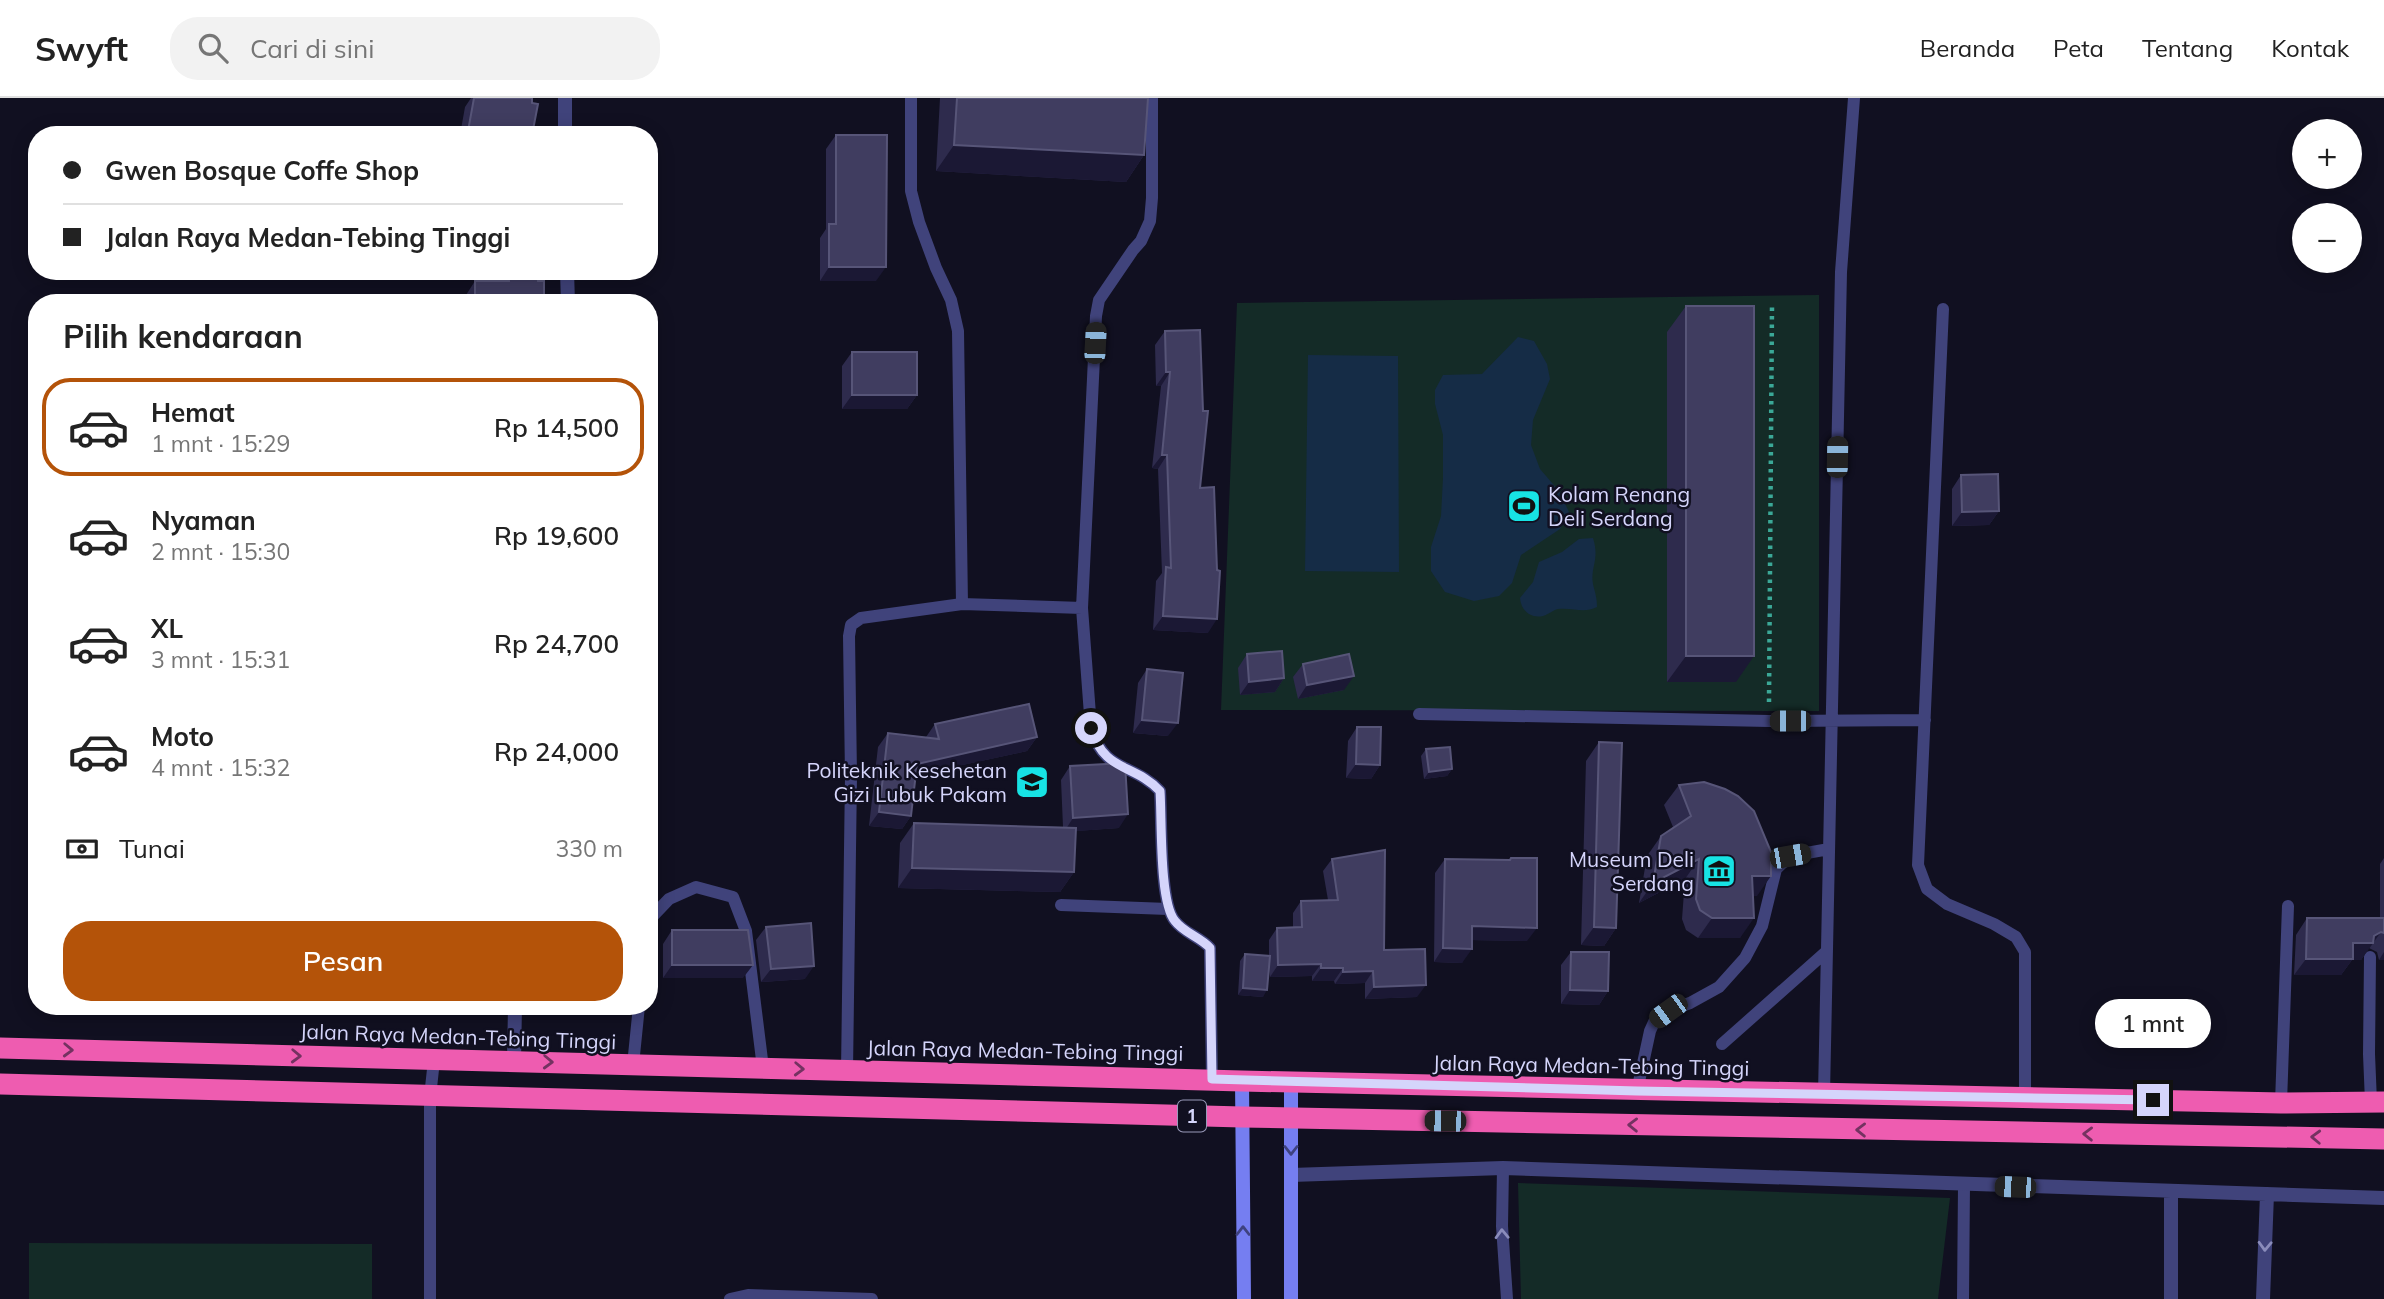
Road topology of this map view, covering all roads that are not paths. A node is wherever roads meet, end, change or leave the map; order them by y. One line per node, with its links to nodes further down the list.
1 (565, 98): 5 (street)
2 (911, 98): 7 (lane)
3 (1152, 98): 8 (lane)
4 (1854, 98): 11 (lane)
5 (565, 126)
6 (1943, 309): 10 (lane)
7 (962, 604): 8 (lane); 27 (lane)
8 (1082, 608): 15 (lane)
9 (1419, 714): 11 (lane)
10 (1925, 720): 11 (lane); 35 (lane)
11 (1832, 721): 12 (lane)
12 (1829, 849): 17 (lane); 32 (lane)
13 (1061, 905): 15 (lane)
14 (2288, 906): 37 (lane)
15 (1168, 909): 28 (lane)
16 (658, 911): 26 (lane)
17 (1827, 951): 21 (lane); 33 (lane)
18 (2370, 957): 36 (lane)
19 (515, 1015): 24 (street)
20 (638, 1015): 25 (lane)
21 (1722, 1044)
22 (0, 1048): 23 (highway, Jalan Raya Medan-Tebing Tinggi / 1, one-way to 23)
23 (434, 1060): 24 (highway, Jalan Raya Medan-Tebing Tinggi / 1); 34 (lane)
24 (514, 1062): 25 (highway, Jalan Raya Medan-Tebing Tinggi / 1, one-way to 25)
25 (633, 1065): 26 (highway, Jalan Raya Medan-Tebing Tinggi / 1)
26 (763, 1068): 27 (highway, Jalan Raya Medan-Tebing Tinggi / 1, one-way to 27)
27 (847, 1071): 28 (highway, Jalan Raya Medan-Tebing Tinggi / 1)
28 (1212, 1079): 29 (highway, Jalan Raya Medan-Tebing Tinggi / 1)
29 (1242, 1081): 30 (highway, Jalan Raya Medan-Tebing Tinggi / 1); 38 (street)
30 (1291, 1082): 32 (highway, Jalan Raya Medan-Tebing Tinggi / 1); 39 (street)
31 (0, 1083): 34 (highway, 1)
32 (1637, 1091): 33 (highway, Jalan Raya Medan-Tebing Tinggi / 1)
33 (1824, 1094): 35 (highway, Jalan Raya Medan-Tebing Tinggi / 1)
34 (430, 1097): 38 (highway, 1); 47 (lane)
35 (2025, 1098): 37 (highway, Jalan Raya Medan-Tebing Tinggi / 1)
36 (2378, 1102): 37 (highway, Jalan Raya Medan-Tebing Tinggi / 1)
37 (2281, 1103)
38 (1242, 1117): 39 (highway, 1); 50 (street, one-way to 38)
39 (1291, 1118): 40 (highway, 1, one-way to 39); 42 (street, one-way to 42)
40 (2384, 1139)
41 (1503, 1168): 42 (street); 43 (street); 52 (lane, one-way to 41)
42 (1291, 1175): 51 (street)
43 (1964, 1185): 44 (street); 53 (lane)
44 (2171, 1191): 45 (street); 54 (street)
45 (2267, 1194): 46 (street); 55 (street, one-way to 55)
46 (2384, 1198)
47 (430, 1299)
48 (730, 1299): 49 (lane)
49 (872, 1299)
50 (1244, 1299)
51 (1291, 1299)
52 (1507, 1299)
53 (1963, 1299)
54 (2171, 1299)
55 (2263, 1299)

